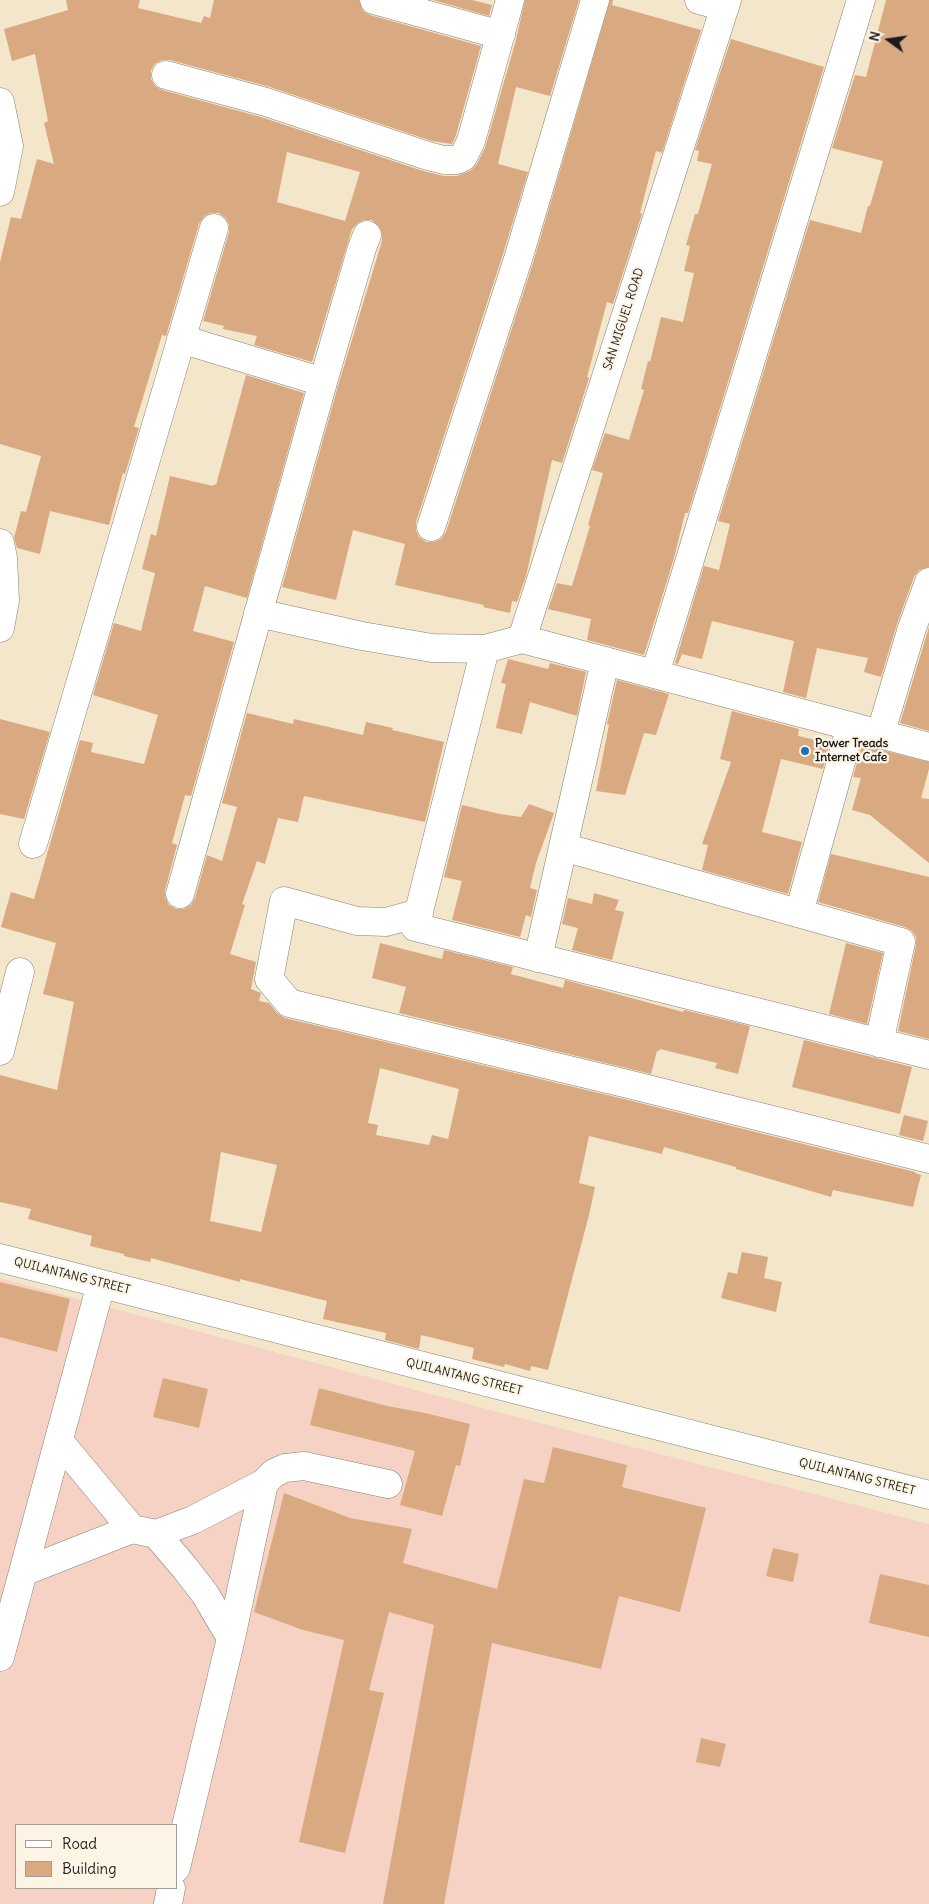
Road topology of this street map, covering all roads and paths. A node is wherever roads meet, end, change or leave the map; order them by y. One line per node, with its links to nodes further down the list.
1 (374, 0): 6 (street)
2 (510, 0): 6 (street)
3 (596, 0): 15 (street)
4 (861, 0): 23 (street)
5 (717, 2): 20 (street, SAN MIGUEL ROAD)
6 (501, 35): 7 (street)
7 (166, 75)
8 (0, 102): 9 (street)
9 (4, 147): 10 (street)
10 (0, 192)
11 (214, 228): 13 (street)
12 (367, 235): 14 (street)
13 (181, 339): 14 (street); 27 (street)
14 (323, 382): 18 (street)
15 (431, 526)
16 (0, 543): 19 (street)
17 (929, 582): 25 (street)
18 (258, 613): 21 (street); 29 (street)
19 (0, 628)
20 (522, 638): 21 (street); 22 (street)
21 (485, 650): 30 (street)
22 (605, 661): 23 (street); 28 (street)
23 (655, 674): 24 (street)
24 (851, 726): 25 (street); 31 (street)
25 (880, 735): 26 (street)
26 (929, 747)
27 (33, 844)
28 (563, 847): 31 (street); 32 (street)
29 (180, 894)
30 (419, 913): 32 (street); 37 (street)
31 (799, 913): 34 (street)
32 (538, 958): 34 (street)
33 (20, 972): 35 (street)
34 (879, 1043): 36 (street)
35 (0, 1050)
36 (929, 1055)
37 (929, 1159)
38 (0, 1258): 39 (street, QUILANTANG STREET)
39 (101, 1284): 40 (street); 43 (street, QUILANTANG STREET)
40 (59, 1441): 44 (street); 45 (street)
41 (264, 1483): 42 (street); 44 (street); 46 (street)
42 (388, 1484)
43 (929, 1495)
44 (144, 1532): 45 (street); 46 (street)
45 (23, 1572): 47 (street)
46 (231, 1638): 48 (street)
47 (0, 1657)
48 (178, 1860)
49 (172, 1889): 50 (street)
50 (168, 1904)

